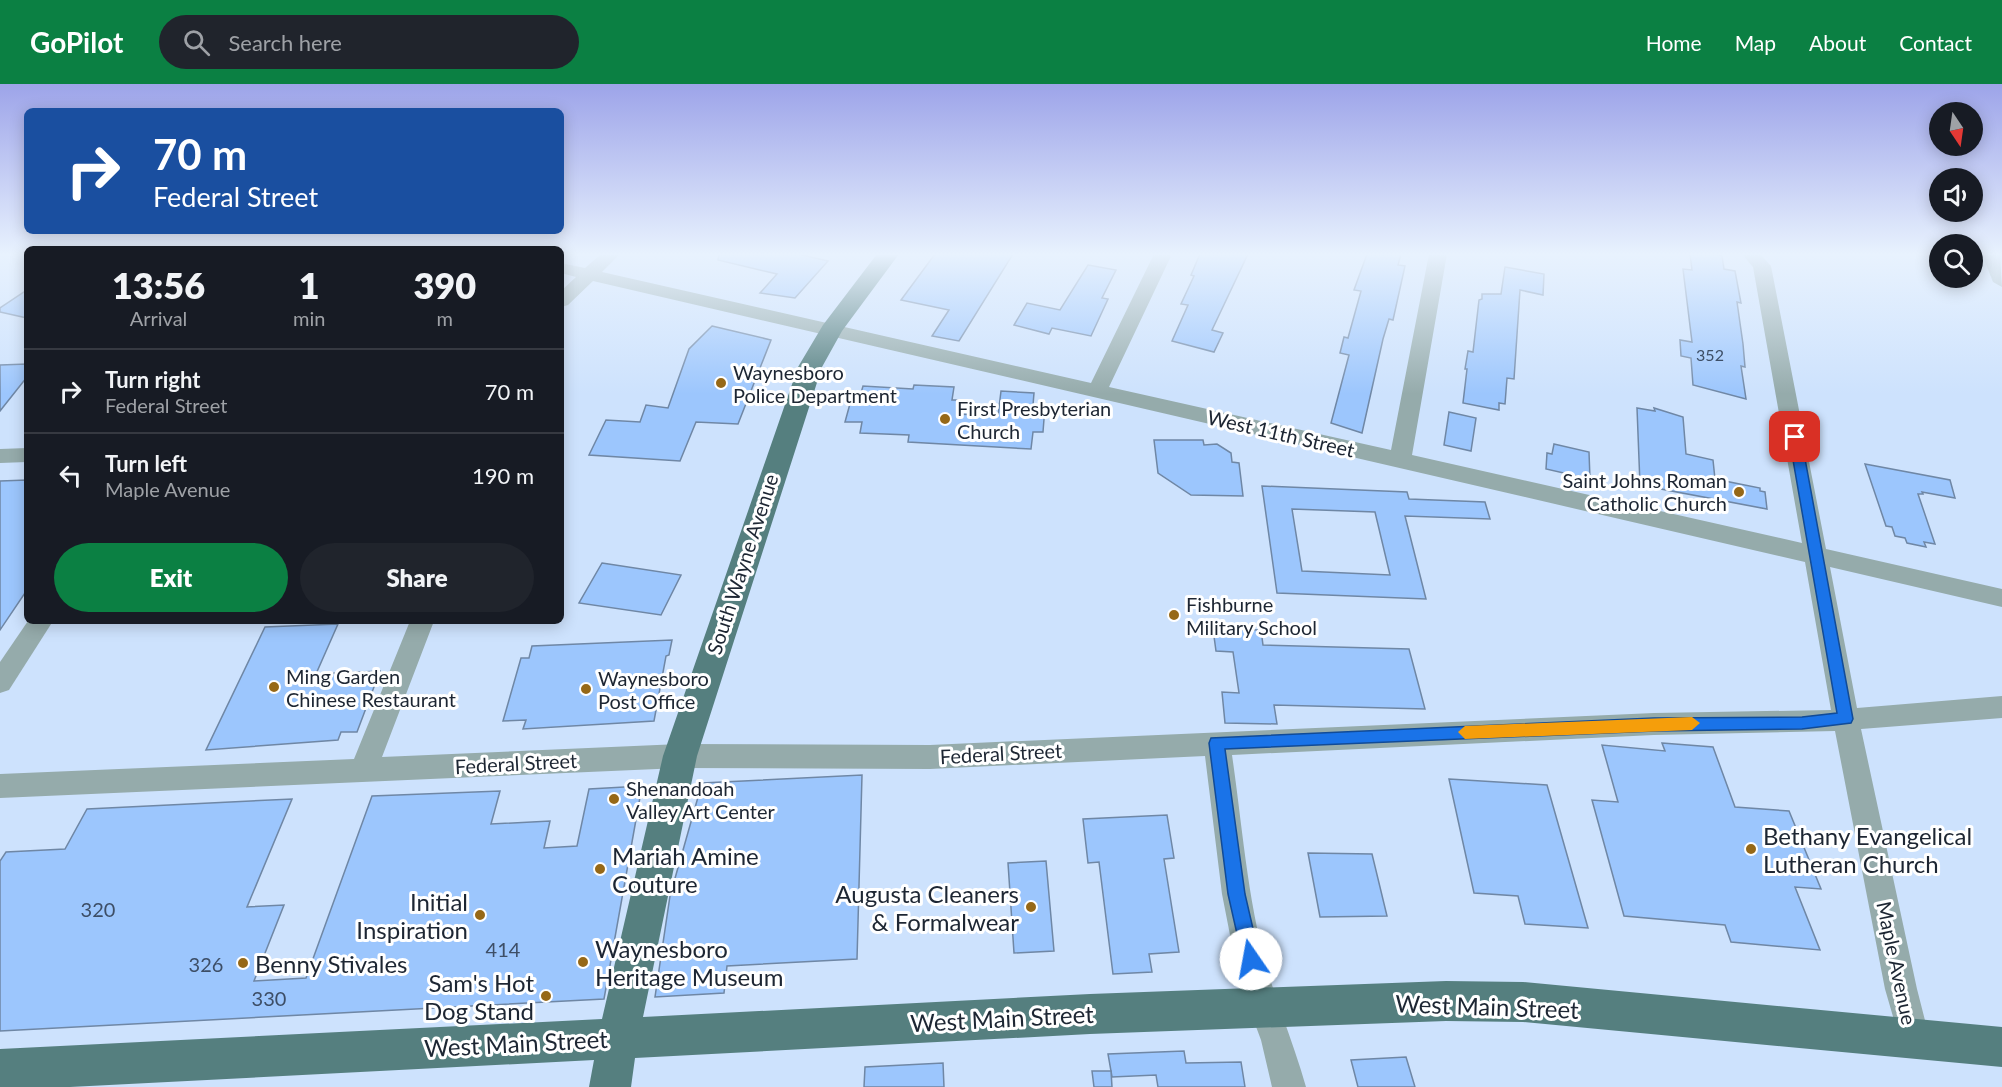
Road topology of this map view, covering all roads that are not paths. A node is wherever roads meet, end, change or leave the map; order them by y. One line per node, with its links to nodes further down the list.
1 (705, 301): 6 (street, West 11th Street)
2 (853, 301): 6 (main road, South Wayne Avenue)
3 (1140, 301): 7 (street)
4 (1429, 301): 10 (street)
5 (1769, 301): 11 (street, Maple Avenue)
6 (831, 330): 7 (street, West 11th Street); 19 (main road, South Wayne Avenue)
7 (1097, 391): 10 (street, West 11th Street)
8 (24, 455): 9 (street)
9 (0, 456)
10 (1400, 460): 11 (street, West 11th Street)
11 (1817, 555): 12 (street, West 11th Street); 17 (street, Maple Avenue)
12 (2002, 598)
13 (38, 624): 15 (street)
14 (421, 624): 20 (street)
15 (0, 683)
16 (2002, 707): 17 (street, Federal Street)
17 (1846, 719): 18 (street, Federal Street); 24 (street, Maple Avenue)
18 (1217, 743): 19 (street, Federal Street); 22 (street)
19 (680, 756): 20 (street, Federal Street); 23 (main road, South Wayne Avenue)
20 (364, 770): 21 (street, Federal Street)
21 (0, 786)
22 (1265, 1007): 23 (main road, West Main Street); 24 (main road, West Main Street); 28 (street)
23 (618, 1037): 26 (main road, West Main Street); 27 (main road, South Wayne Avenue)
24 (1914, 1040): 25 (main road, West Main Street)
25 (2002, 1047)
26 (0, 1070)
27 (610, 1087)
28 (1289, 1087)

